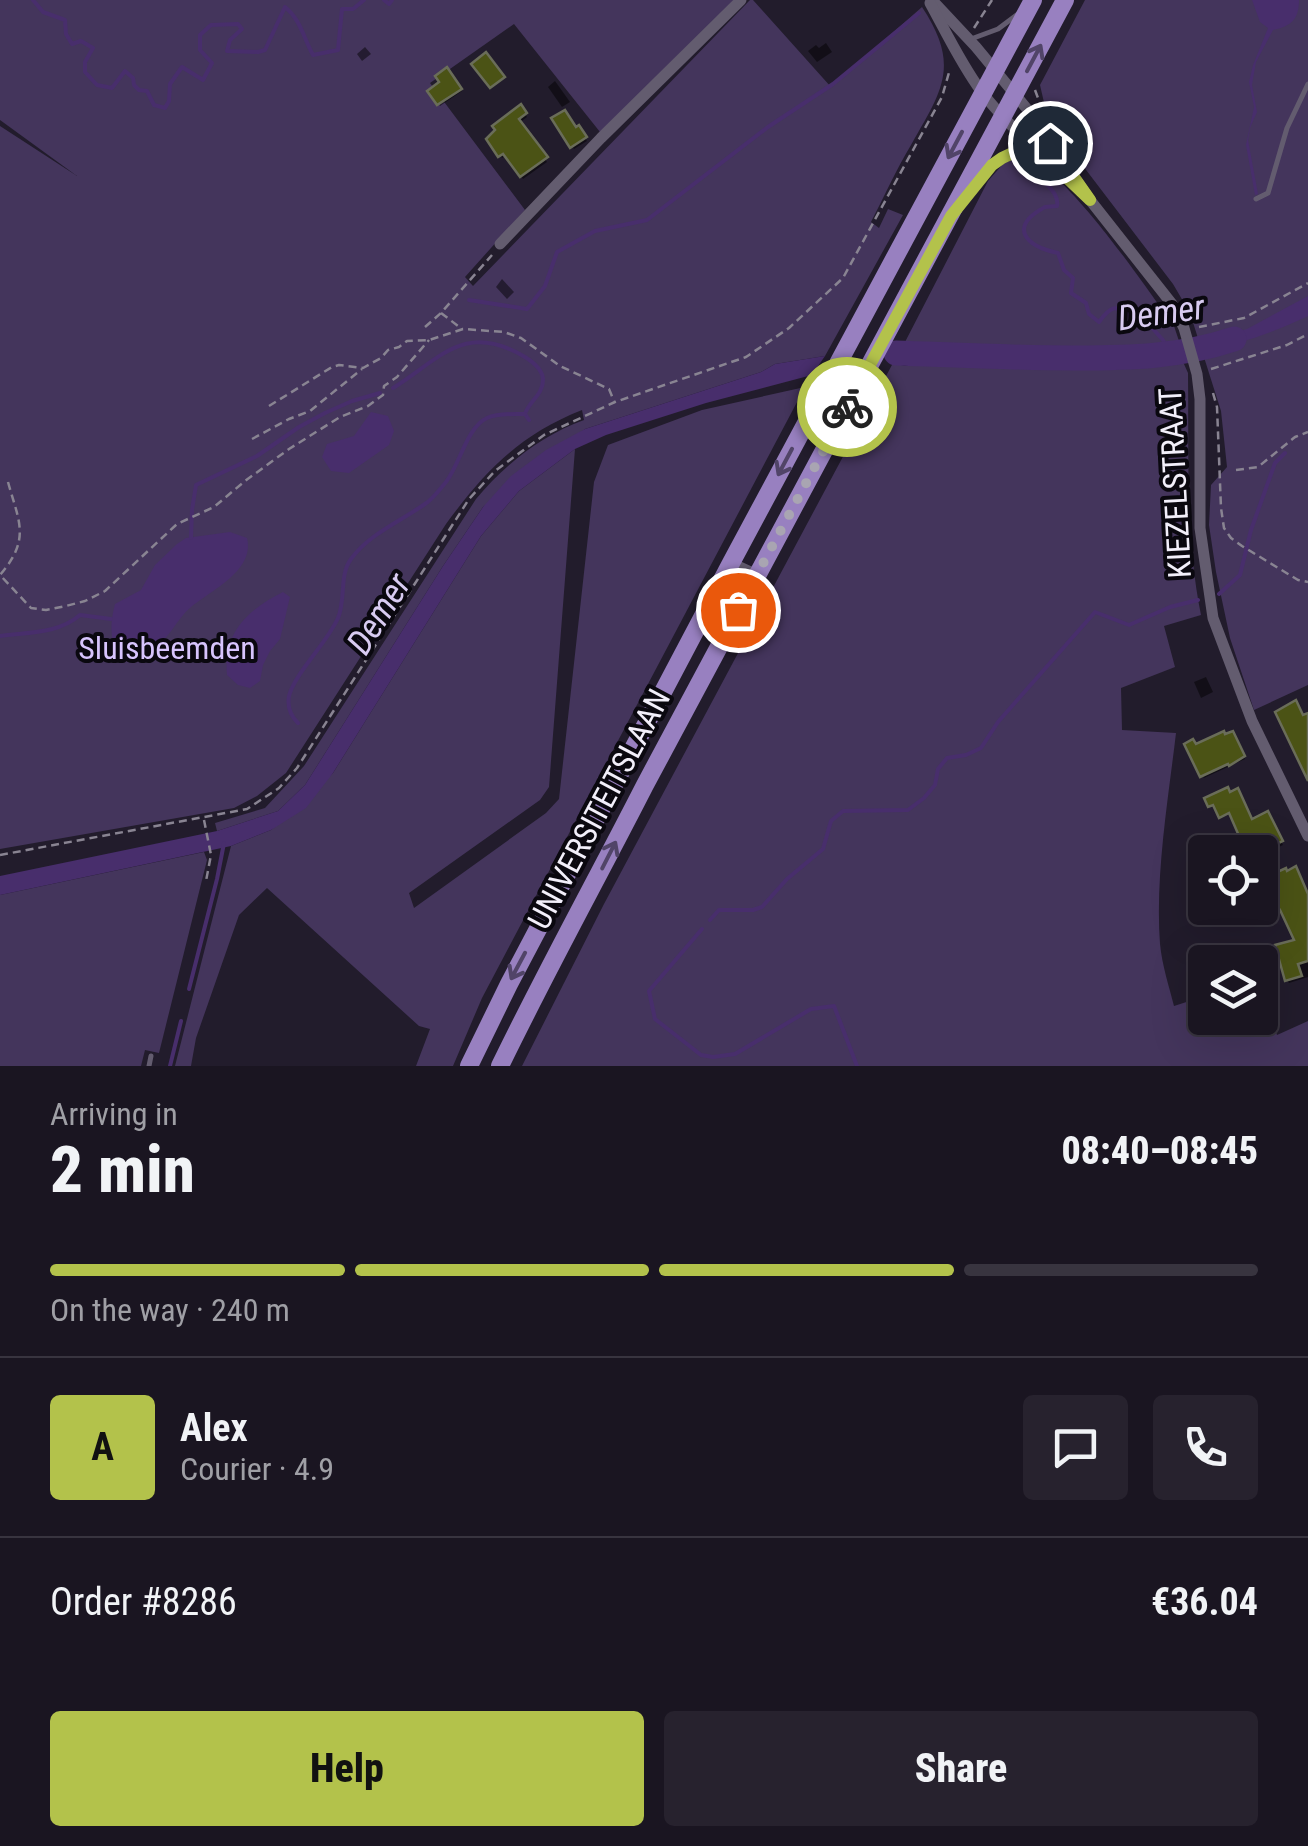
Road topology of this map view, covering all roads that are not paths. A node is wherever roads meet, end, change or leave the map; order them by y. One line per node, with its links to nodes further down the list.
1 (742, 0): 15 (street)
2 (930, 0): 5 (street, KIEZELSTRAAT); 8 (street, KIEZELSTRAAT)
3 (1064, 0): 9 (highway, UNIVERSITEITSLAAN, one-way to 3)
4 (1032, 1): 5 (lane); 6 (highway, UNIVERSITEITSLAAN)
5 (969, 40): 6 (street, KIEZELSTRAAT)
6 (995, 72): 8 (highway, UNIVERSITEITSLAAN); 9 (street, KIEZELSTRAAT)
7 (1308, 84): 12 (lane)
8 (983, 94): 10 (street, KIEZELSTRAAT); 16 (highway, UNIVERSITEITSLAAN, one-way to 16)
9 (1014, 94): 10 (highway, UNIVERSITEITSLAAN); 13 (street, KIEZELSTRAAT)
10 (1002, 116): 11 (street, KIEZELSTRAAT); 14 (highway, UNIVERSITEITSLAAN)
11 (1041, 153): 13 (street, KIEZELSTRAAT); 14 (lane)
12 (1256, 199)
13 (1090, 200): 18 (street, KIEZELSTRAAT)
14 (951, 216): 17 (highway, UNIVERSITEITSLAAN)
15 (500, 244)
16 (731, 562): 17 (street); 21 (highway, UNIVERSITEITSLAAN, one-way to 21)
17 (757, 576): 22 (highway, UNIVERSITEITSLAAN, one-way to 17)
18 (1308, 836)
19 (151, 1056): 20 (lane)
20 (149, 1066)
21 (470, 1066)
22 (500, 1066)

